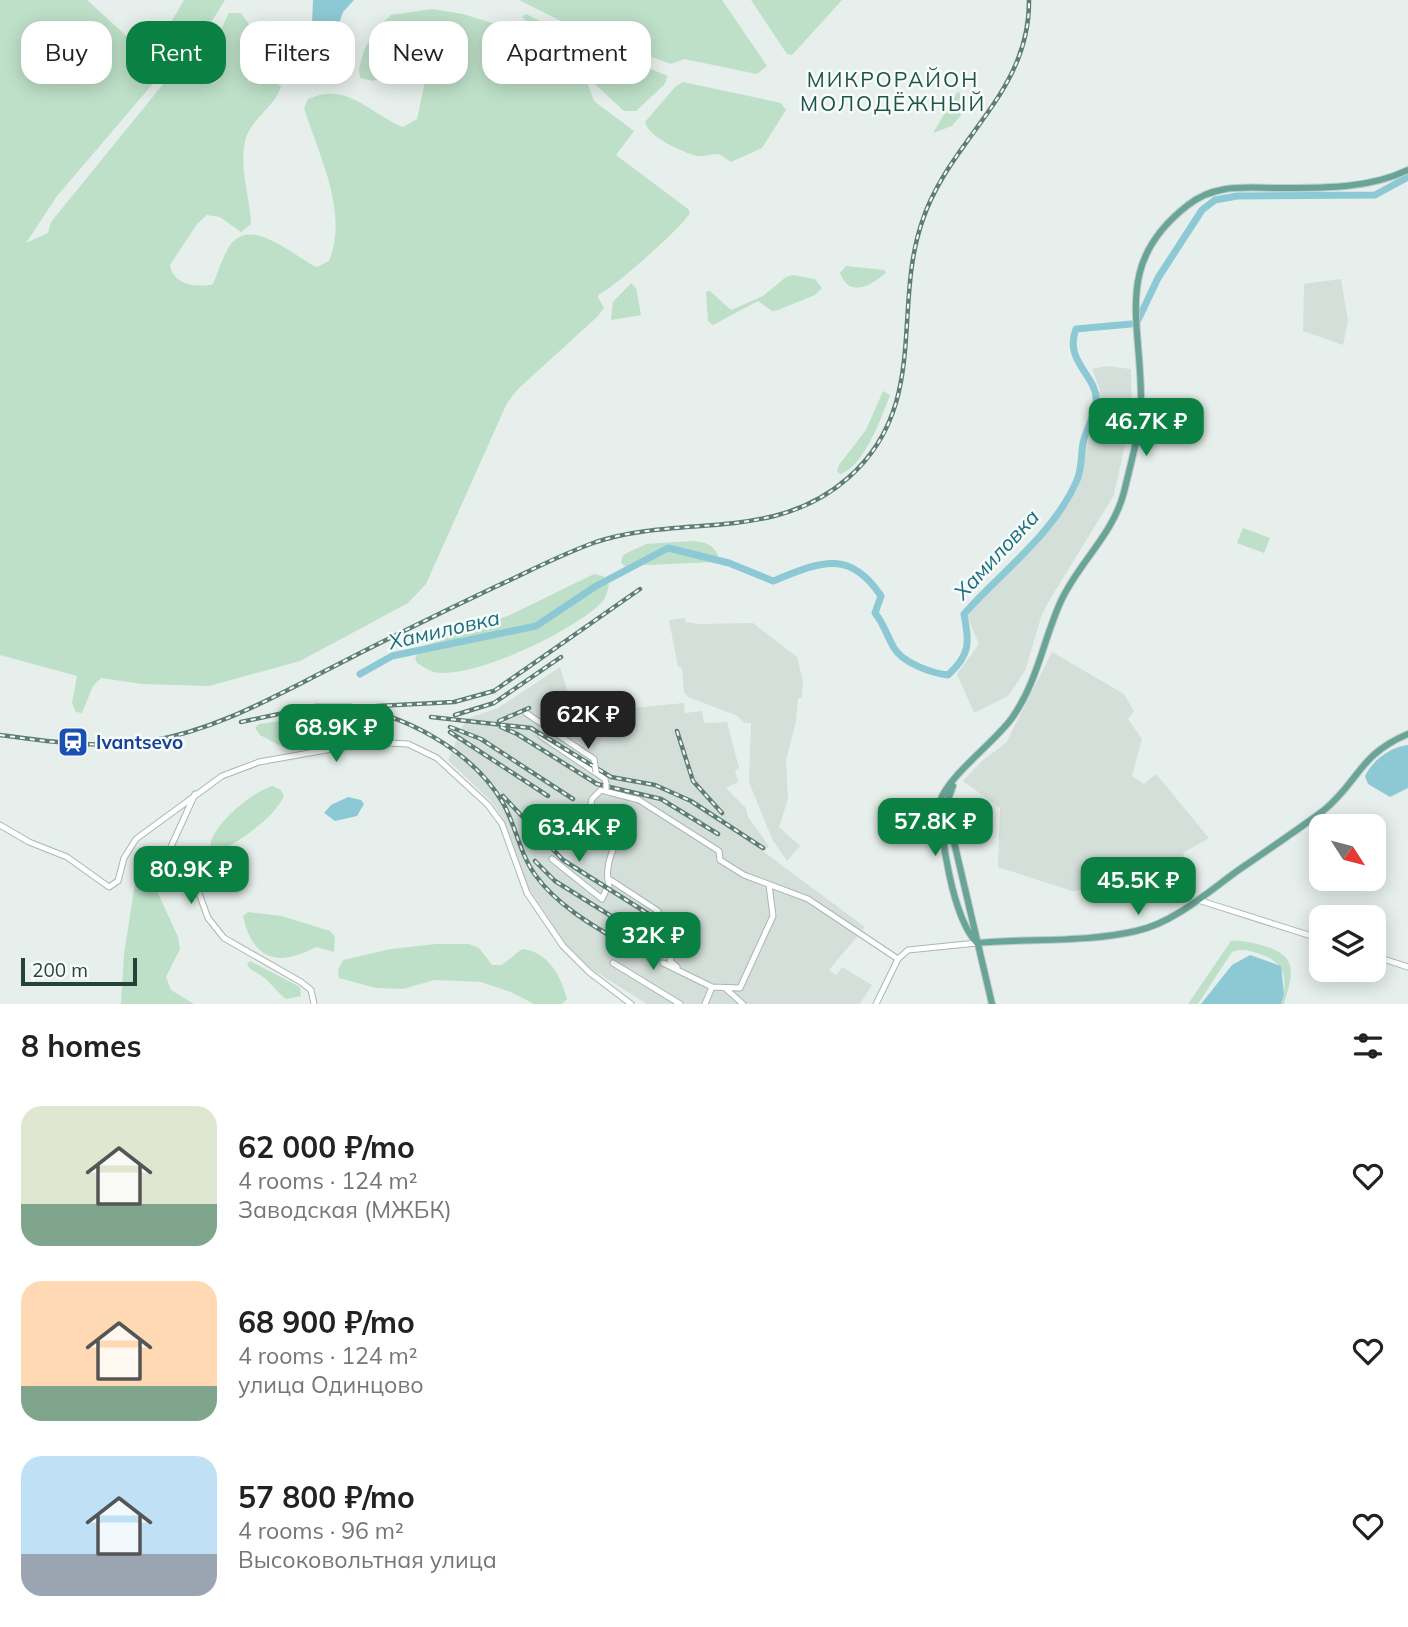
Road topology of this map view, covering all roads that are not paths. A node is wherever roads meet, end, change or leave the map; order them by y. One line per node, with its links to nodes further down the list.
1 (1408, 170): 16 (main road)
2 (526, 713): 5 (street)
3 (1408, 734): 12 (main road)
4 (541, 736): 5 (street)
5 (596, 770): 6 (street)
6 (606, 788): 10 (street); 11 (street)
7 (195, 794): 8 (street); 25 (street); 26 (street)
8 (0, 825)
9 (552, 859): 10 (street)
10 (606, 877): 14 (street)
11 (769, 885): 17 (street); 24 (street)
12 (1197, 900): 15 (street); 16 (main road)
13 (640, 923): 14 (street)
14 (648, 928): 22 (street)
15 (1309, 935)
16 (977, 943): 17 (street); 31 (main road)
17 (898, 959): 30 (street)
18 (1386, 960): 21 (street)
19 (613, 963): 27 (street)
20 (663, 963): 22 (street)
21 (1408, 967)
22 (688, 975): 23 (street)
23 (712, 987): 24 (street); 28 (street)
24 (725, 988): 29 (street)
25 (314, 1004)
26 (631, 1004)
27 (680, 1004)
28 (705, 1004)
29 (743, 1004)
30 (876, 1004)
31 (992, 1004)

